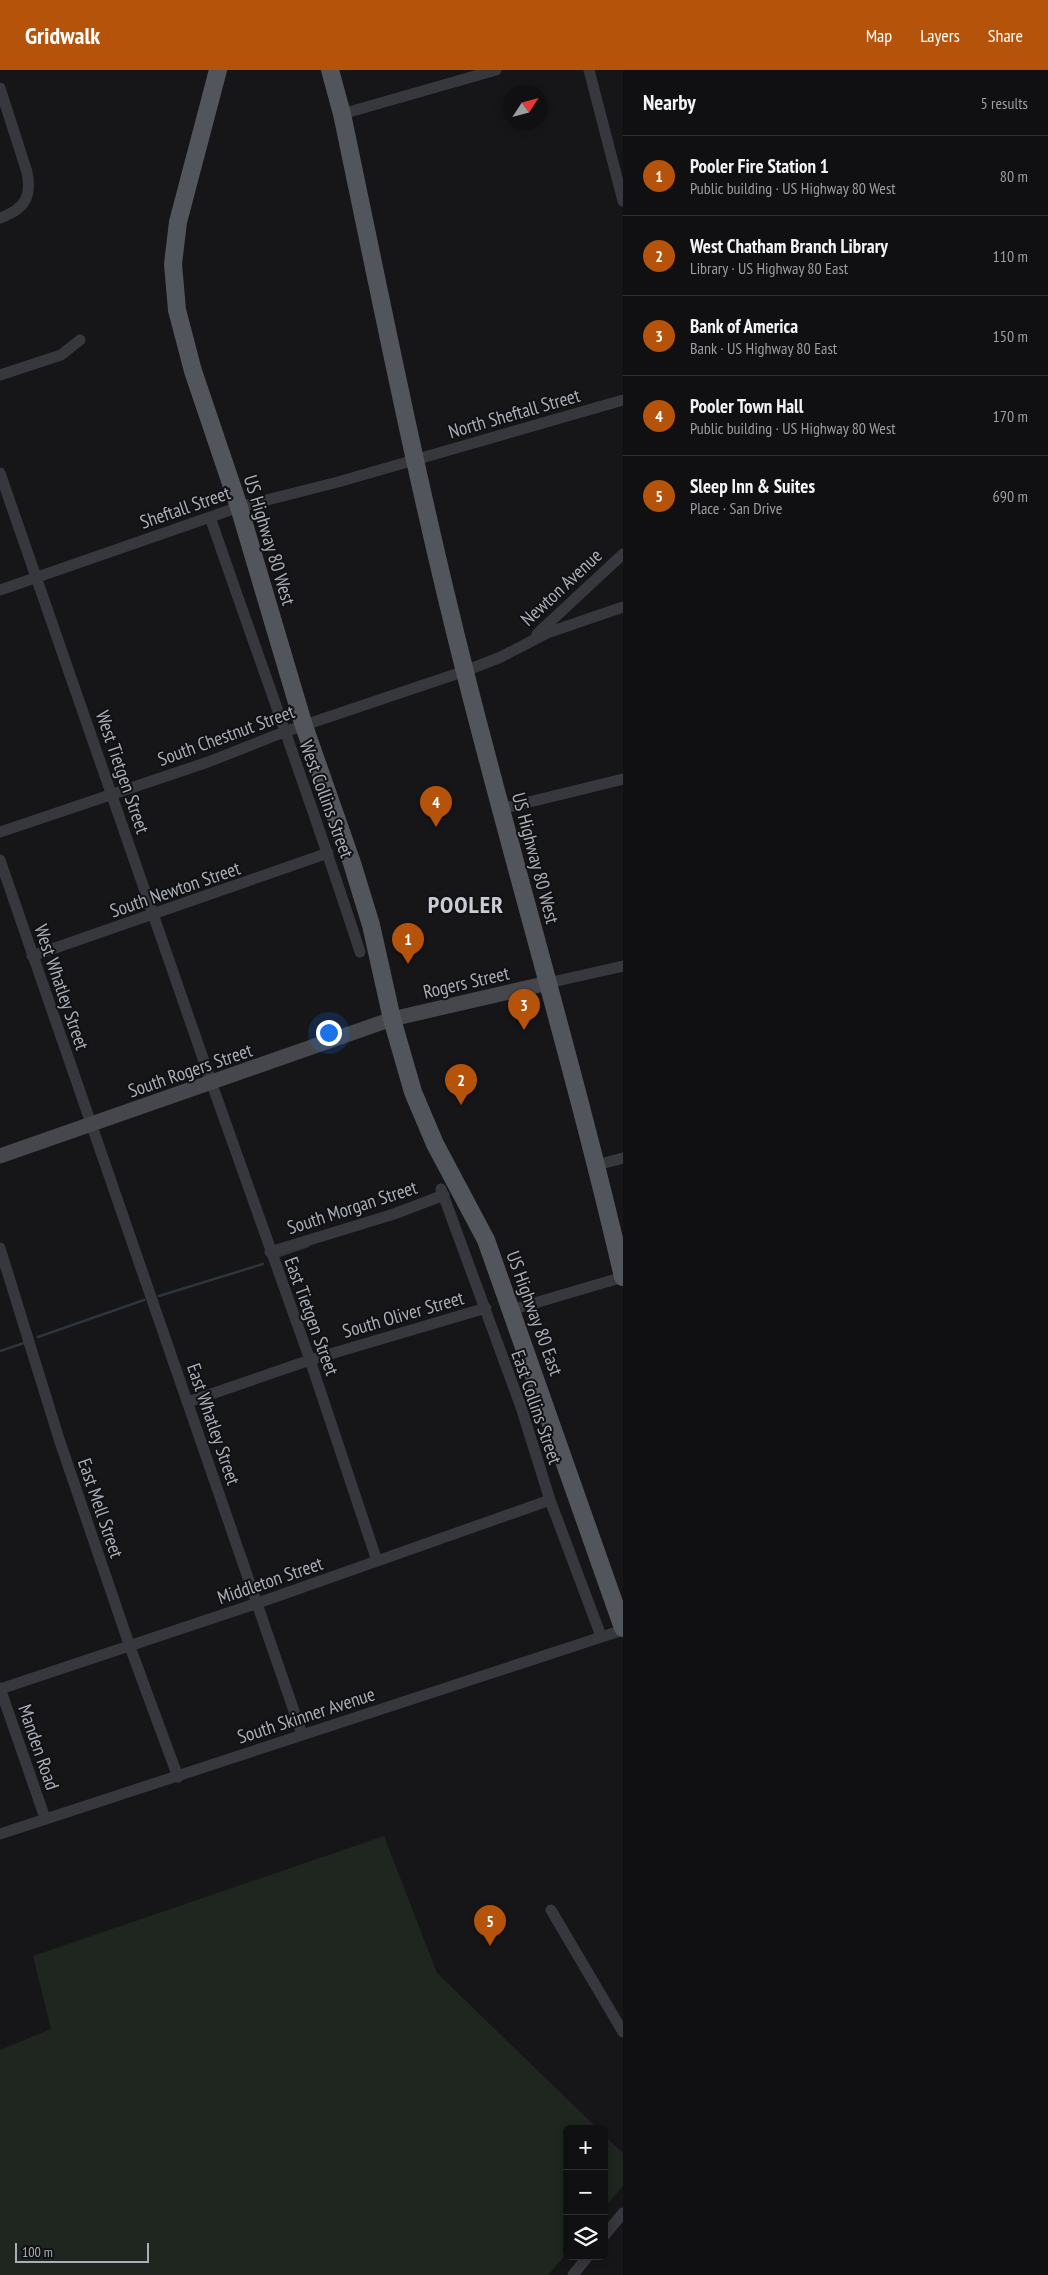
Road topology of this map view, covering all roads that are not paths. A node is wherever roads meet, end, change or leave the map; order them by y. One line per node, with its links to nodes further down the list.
1 (218, 70): 14 (main road, US Highway 80 West)
2 (330, 70): 6 (main road, US Highway 80 West)
3 (496, 70): 6 (street)
4 (589, 70): 7 (street)
5 (0, 88): 8 (street)
6 (342, 114): 12 (main road, US Highway 80 West)
7 (623, 201)
8 (0, 218)
9 (80, 340): 10 (street)
10 (0, 375)
11 (623, 400): 12 (street, North Sheftall Street)
12 (414, 459): 14 (street, Sheftall Street); 21 (main road, US Highway 80 West)
13 (0, 473): 17 (street, West Tietgen Street)
14 (239, 507): 15 (street, Sheftall Street); 22 (main road, US Highway 80 West)
15 (210, 517): 17 (street, Sheftall Street); 23 (street, West Collins Street)
16 (623, 554): 20 (street, Newton Avenue)
17 (36, 578): 18 (street, Sheftall Street); 25 (street, West Tietgen Street)
18 (0, 590)
19 (623, 607): 20 (street)
20 (522, 646): 21 (street, South Chestnut Street)
21 (465, 671): 22 (street, South Chestnut Street); 26 (main road, US Highway 80 West)
22 (304, 726): 23 (street, South Chestnut Street); 35 (main road, US Highway 80 West)
23 (284, 732): 25 (street, South Chestnut Street); 28 (street, West Collins Street)
24 (623, 779): 26 (street)
25 (112, 794): 27 (street, South Chestnut Street); 30 (street, West Tietgen Street)
26 (501, 809): 34 (main road, US Highway 80 West)
27 (0, 832)
28 (328, 853): 30 (street, South Newton Street); 31 (street, West Collins Street)
29 (0, 860): 32 (street, West Whatley Street)
30 (154, 915): 32 (street, South Newton Street); 36 (street, West Tietgen Street)
31 (360, 952)
32 (32, 956): 37 (street, West Whatley Street)
33 (623, 966): 34 (street)
34 (548, 984): 35 (street, Rogers Street); 40 (main road)
35 (392, 1019): 36 (street, South Rogers Street); 46 (main road, US Highway 80 East)
36 (211, 1083): 37 (street, South Rogers Street); 43 (street, East Tietgen Street)
37 (93, 1125): 38 (street, South Rogers Street); 48 (street, East Whatley Street)
38 (0, 1156)
39 (623, 1158): 40 (street)
40 (596, 1165): 44 (main road)
41 (443, 1192): 43 (street, South Morgan Street); 45 (street, East Collins Street)
42 (0, 1248): 54 (street, East Mell Street)
43 (270, 1252): 47 (street, East Tietgen Street)
44 (623, 1277): 46 (street)
45 (486, 1308): 47 (street, South Oliver Street); 49 (street, East Collins Street)
46 (511, 1310): 52 (main road, US Highway 80 East)
47 (310, 1360): 48 (street, South Oliver Street); 50 (street, East Tietgen Street)
48 (188, 1402): 51 (street, East Whatley Street)
49 (550, 1500): 50 (street, Middleton Street); 53 (street, East Collins Street)
50 (377, 1562): 51 (street, Middleton Street)
51 (258, 1603): 54 (street, Middleton Street); 57 (street, East Whatley Street)
52 (623, 1629): 53 (street, South Skinner Avenue)
53 (601, 1636): 57 (street, South Skinner Avenue)
54 (130, 1647): 55 (street, Middleton Street); 58 (street, East Mell Street)
55 (0, 1688): 56 (street, Manden Road)
56 (4, 1714): 59 (street, Manden Road)
57 (302, 1734): 58 (street, South Skinner Avenue)
58 (178, 1777): 59 (street, South Skinner Avenue)
59 (45, 1818): 60 (street, South Skinner Avenue)
60 (0, 1834)
61 (551, 1910): 62 (street)
62 (623, 2032)
63 (623, 2213): 64 (street)
64 (608, 2231)
65 (585, 2260): 66 (street)
66 (573, 2275)

